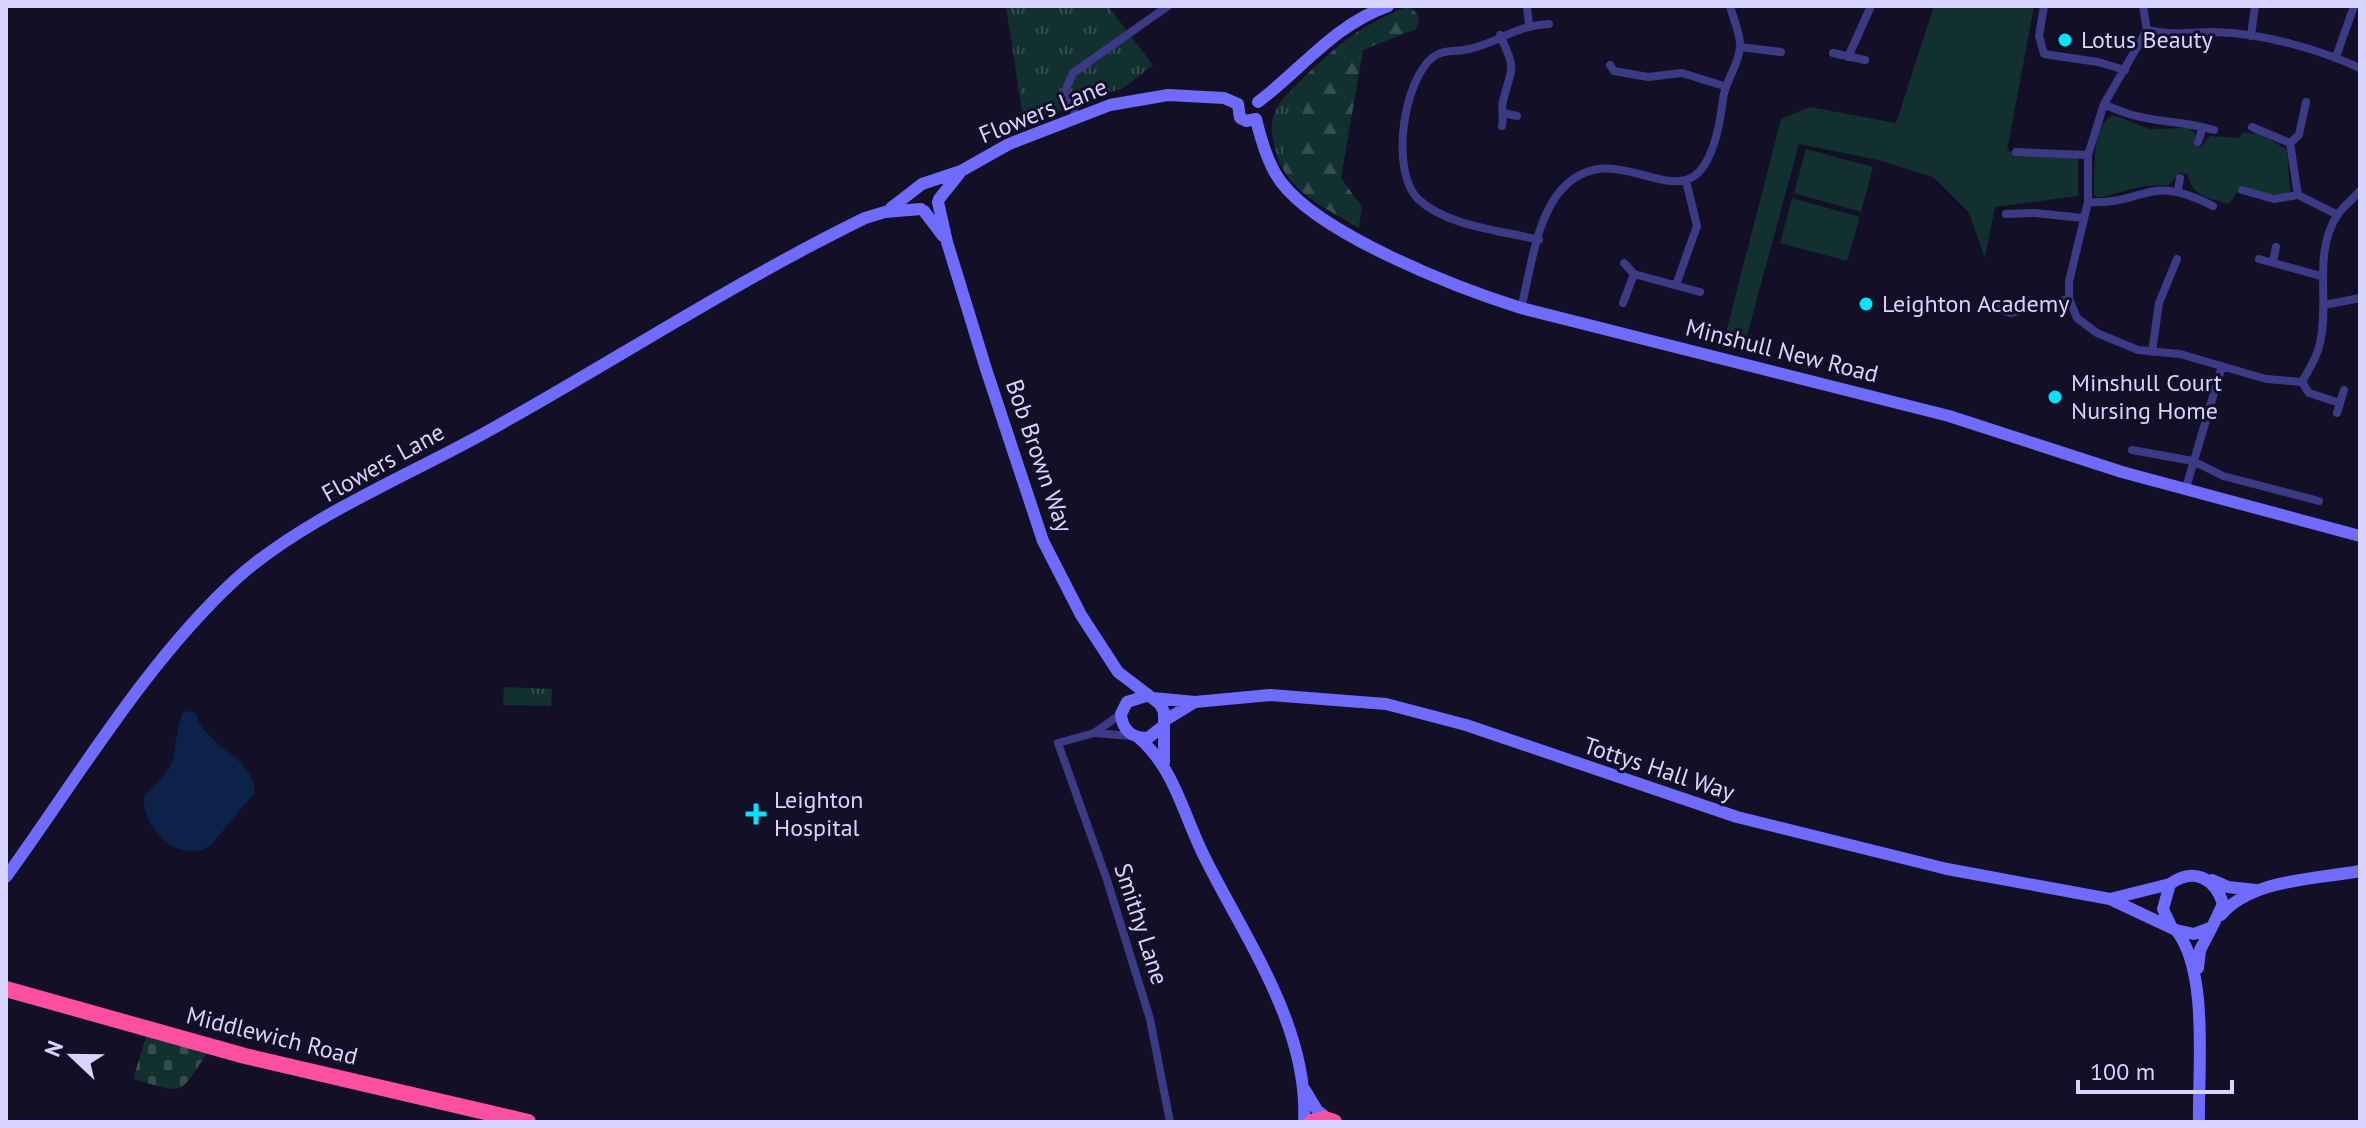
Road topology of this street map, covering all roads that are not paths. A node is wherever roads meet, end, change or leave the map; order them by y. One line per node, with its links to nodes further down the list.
1 (1168, 6): 31 (street)
2 (1388, 6): 25 (street)
3 (1527, 6): 11 (street)
4 (1730, 6): 15 (street)
5 (1871, 6): 18 (street)
6 (2044, 6): 22 (street)
7 (2143, 6): 12 (street)
8 (2255, 6): 14 (street)
9 (2354, 6): 19 (street)
10 (1549, 24): 11 (street)
11 (1529, 25): 13 (street)
12 (2147, 30): 14 (street); 22 (street)
13 (1500, 35): 29 (street); 58 (street)
14 (2251, 36): 19 (street)
15 (1740, 47): 16 (street); 24 (street)
16 (1781, 52)
17 (1833, 53): 18 (street)
18 (1848, 57): 20 (street)
19 (2336, 57): 21 (street)
20 (1865, 60)
21 (2360, 68)
22 (2125, 70): 28 (street)
23 (1613, 72): 24 (street)
24 (1724, 86): 43 (street)
25 (1258, 102): 27 (street); 32 (street)
26 (2306, 102): 38 (street)
27 (1238, 104): 31 (street, Flowers Lane); 32 (street)
28 (2104, 104): 34 (street); 40 (street)
29 (1504, 113): 30 (street); 33 (street)
30 (1517, 116)
31 (1077, 118): 41 (street, Flowers Lane)
32 (1256, 119): 73 (street, Minshull New Road)
33 (1502, 126)
34 (2203, 127): 36 (street); 37 (street)
35 (2252, 127): 38 (street)
36 (2214, 130)
37 (2198, 142)
38 (2290, 143): 49 (street)
39 (2016, 152): 40 (street)
40 (2088, 155): 51 (street)
41 (961, 171): 44 (street, Flowers Lane); 50 (street, Flowers Lane)
42 (2180, 178): 45 (street)
43 (1686, 181): 58 (street); 67 (street)
44 (929, 183): 48 (street); 50 (street)
45 (2178, 190): 51 (street); 52 (street)
46 (2242, 190): 49 (street)
47 (2360, 191): 56 (street)
48 (913, 193): 53 (street); 54 (street, Flowers Lane)
49 (2298, 195): 56 (street)
50 (939, 200): 53 (street); 59 (street, Bob Brown Way)
51 (2088, 202): 57 (street)
52 (2213, 206)
53 (923, 210): 54 (street, Flowers Lane); 59 (street, Bob Brown Way)
54 (885, 212): 97 (street, Flowers Lane)
55 (2006, 214): 57 (street)
56 (2338, 215): 66 (street)
57 (2083, 218): 70 (street)
58 (1539, 240): 73 (street)
59 (947, 242): 88 (street, Bob Brown Way)
60 (2276, 247): 63 (street)
61 (2177, 259): 75 (street)
62 (2259, 259): 63 (street)
63 (2273, 262): 66 (street)
64 (1624, 263): 65 (street)
65 (1634, 274): 67 (street); 71 (street)
66 (2321, 276): 72 (street)
67 (1676, 285): 68 (street)
68 (1700, 292)
69 (2360, 298): 72 (street)
70 (2069, 299): 74 (street); 75 (street)
71 (1623, 303)
72 (2324, 305): 77 (street)
73 (1521, 308): 85 (street, Minshull New Road)
74 (2008, 324)
75 (2152, 352): 76 (street)
76 (2222, 366): 77 (street); 84 (street)
77 (2302, 382): 79 (street)
78 (2344, 390): 79 (street)
79 (2340, 403): 80 (street)
80 (2337, 413)
81 (2156, 444): 83 (street)
82 (2132, 450): 83 (street)
83 (2153, 454): 84 (street)
84 (2193, 461): 85 (street); 86 (street)
85 (2185, 491): 87 (street, Minshull New Road)
86 (2313, 497)
87 (2360, 536)
88 (1118, 672): 89 (street, Bob Brown Way); 91 (street, Bob Brown Way)
89 (1150, 697): 90 (street, Tottys Hall Way); 91 (street); 92 (street)
90 (1195, 702): 92 (street, Tottys Hall Way); 101 (street, Tottys Hall Way)
91 (1122, 711): 93 (street); 94 (street)
92 (1163, 724): 94 (street); 95 (street)
93 (1094, 733): 94 (street); 109 (street, Smithy Lane)
94 (1135, 737): 95 (street)
95 (1164, 763): 106 (street)
96 (2360, 871): 100 (street)
97 (6, 877)
98 (2206, 878): 99 (street); 100 (street); 102 (street)
99 (2170, 884): 101 (street, Tottys Hall Way); 103 (street)
100 (2259, 890): 102 (street)
101 (2110, 899): 103 (street, Tottys Hall Way)
102 (2215, 923): 103 (street); 104 (street)
103 (2173, 927): 104 (street)
104 (2195, 983): 111 (street)
105 (6, 989): 108 (highway, Middlewich Road)
106 (1303, 1087): 107 (street); 110 (street)
107 (1325, 1121)
108 (528, 1122)
109 (1170, 1122)
110 (1304, 1122)
111 (2199, 1122)

